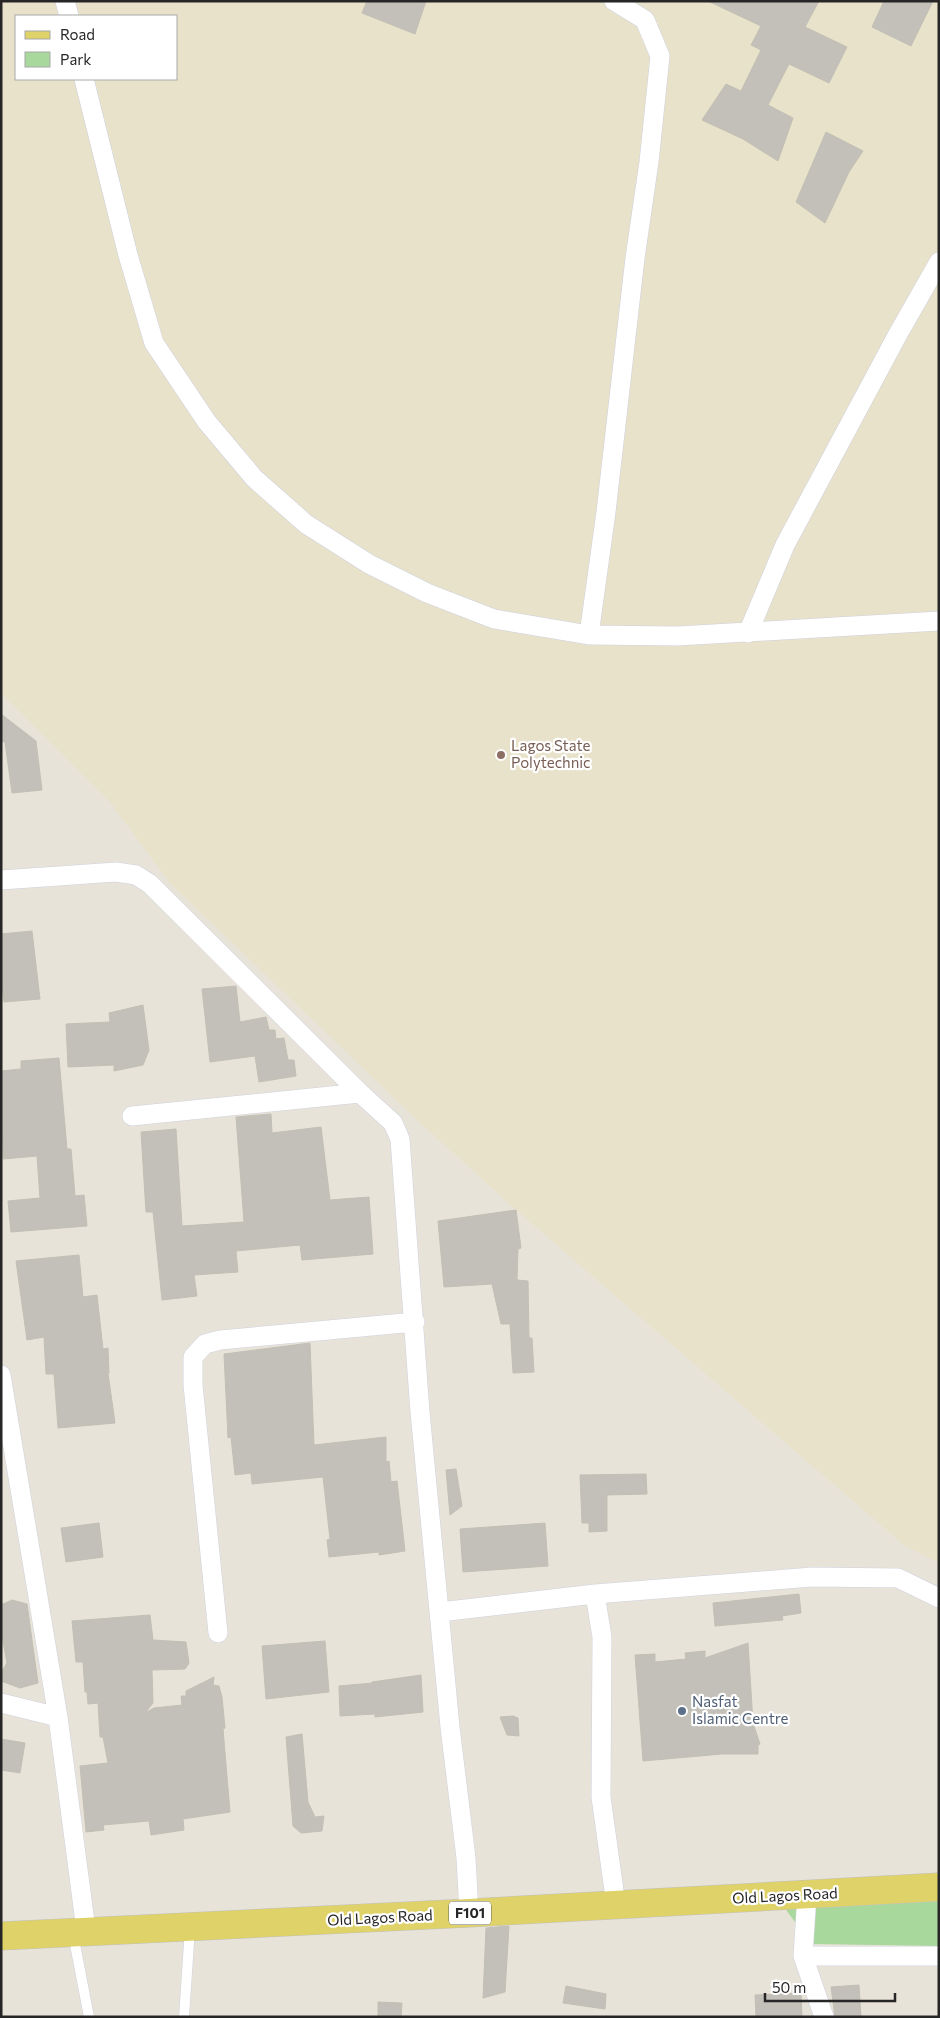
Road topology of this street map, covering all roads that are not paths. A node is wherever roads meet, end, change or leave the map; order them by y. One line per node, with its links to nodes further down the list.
1 (65, 1): 3 (street)
2 (614, 1): 8 (street)
3 (69, 15)
4 (84, 80): 8 (street)
5 (939, 262): 7 (street)
6 (939, 622): 7 (street)
7 (748, 633): 8 (street)
8 (589, 635)
9 (1, 880): 10 (street)
10 (360, 1093): 11 (street); 12 (street)
11 (132, 1116)
12 (414, 1322): 16 (street); 17 (street)
13 (1, 1375): 19 (street)
14 (595, 1594): 15 (street); 16 (street); 22 (street)
15 (939, 1598)
16 (440, 1612): 23 (street)
17 (218, 1633)
18 (1, 1703): 19 (street)
19 (58, 1717): 25 (street)
20 (939, 1887): 21 (main road, Old Lagos Road / F101)
21 (807, 1895): 22 (main road, Old Lagos Road / F101); 27 (street)
22 (616, 1905): 23 (main road, Old Lagos Road / F101)
23 (469, 1913): 24 (main road, Old Lagos Road / F101)
24 (190, 1927): 25 (main road, Old Lagos Road / F101); 30 (lane)
25 (79, 1931): 26 (main road, Old Lagos Road / F101); 29 (lane)
26 (1, 1936)
27 (803, 1956): 28 (street); 31 (street)
28 (939, 1956)
29 (88, 2017)
30 (184, 2017)
31 (824, 2017)

